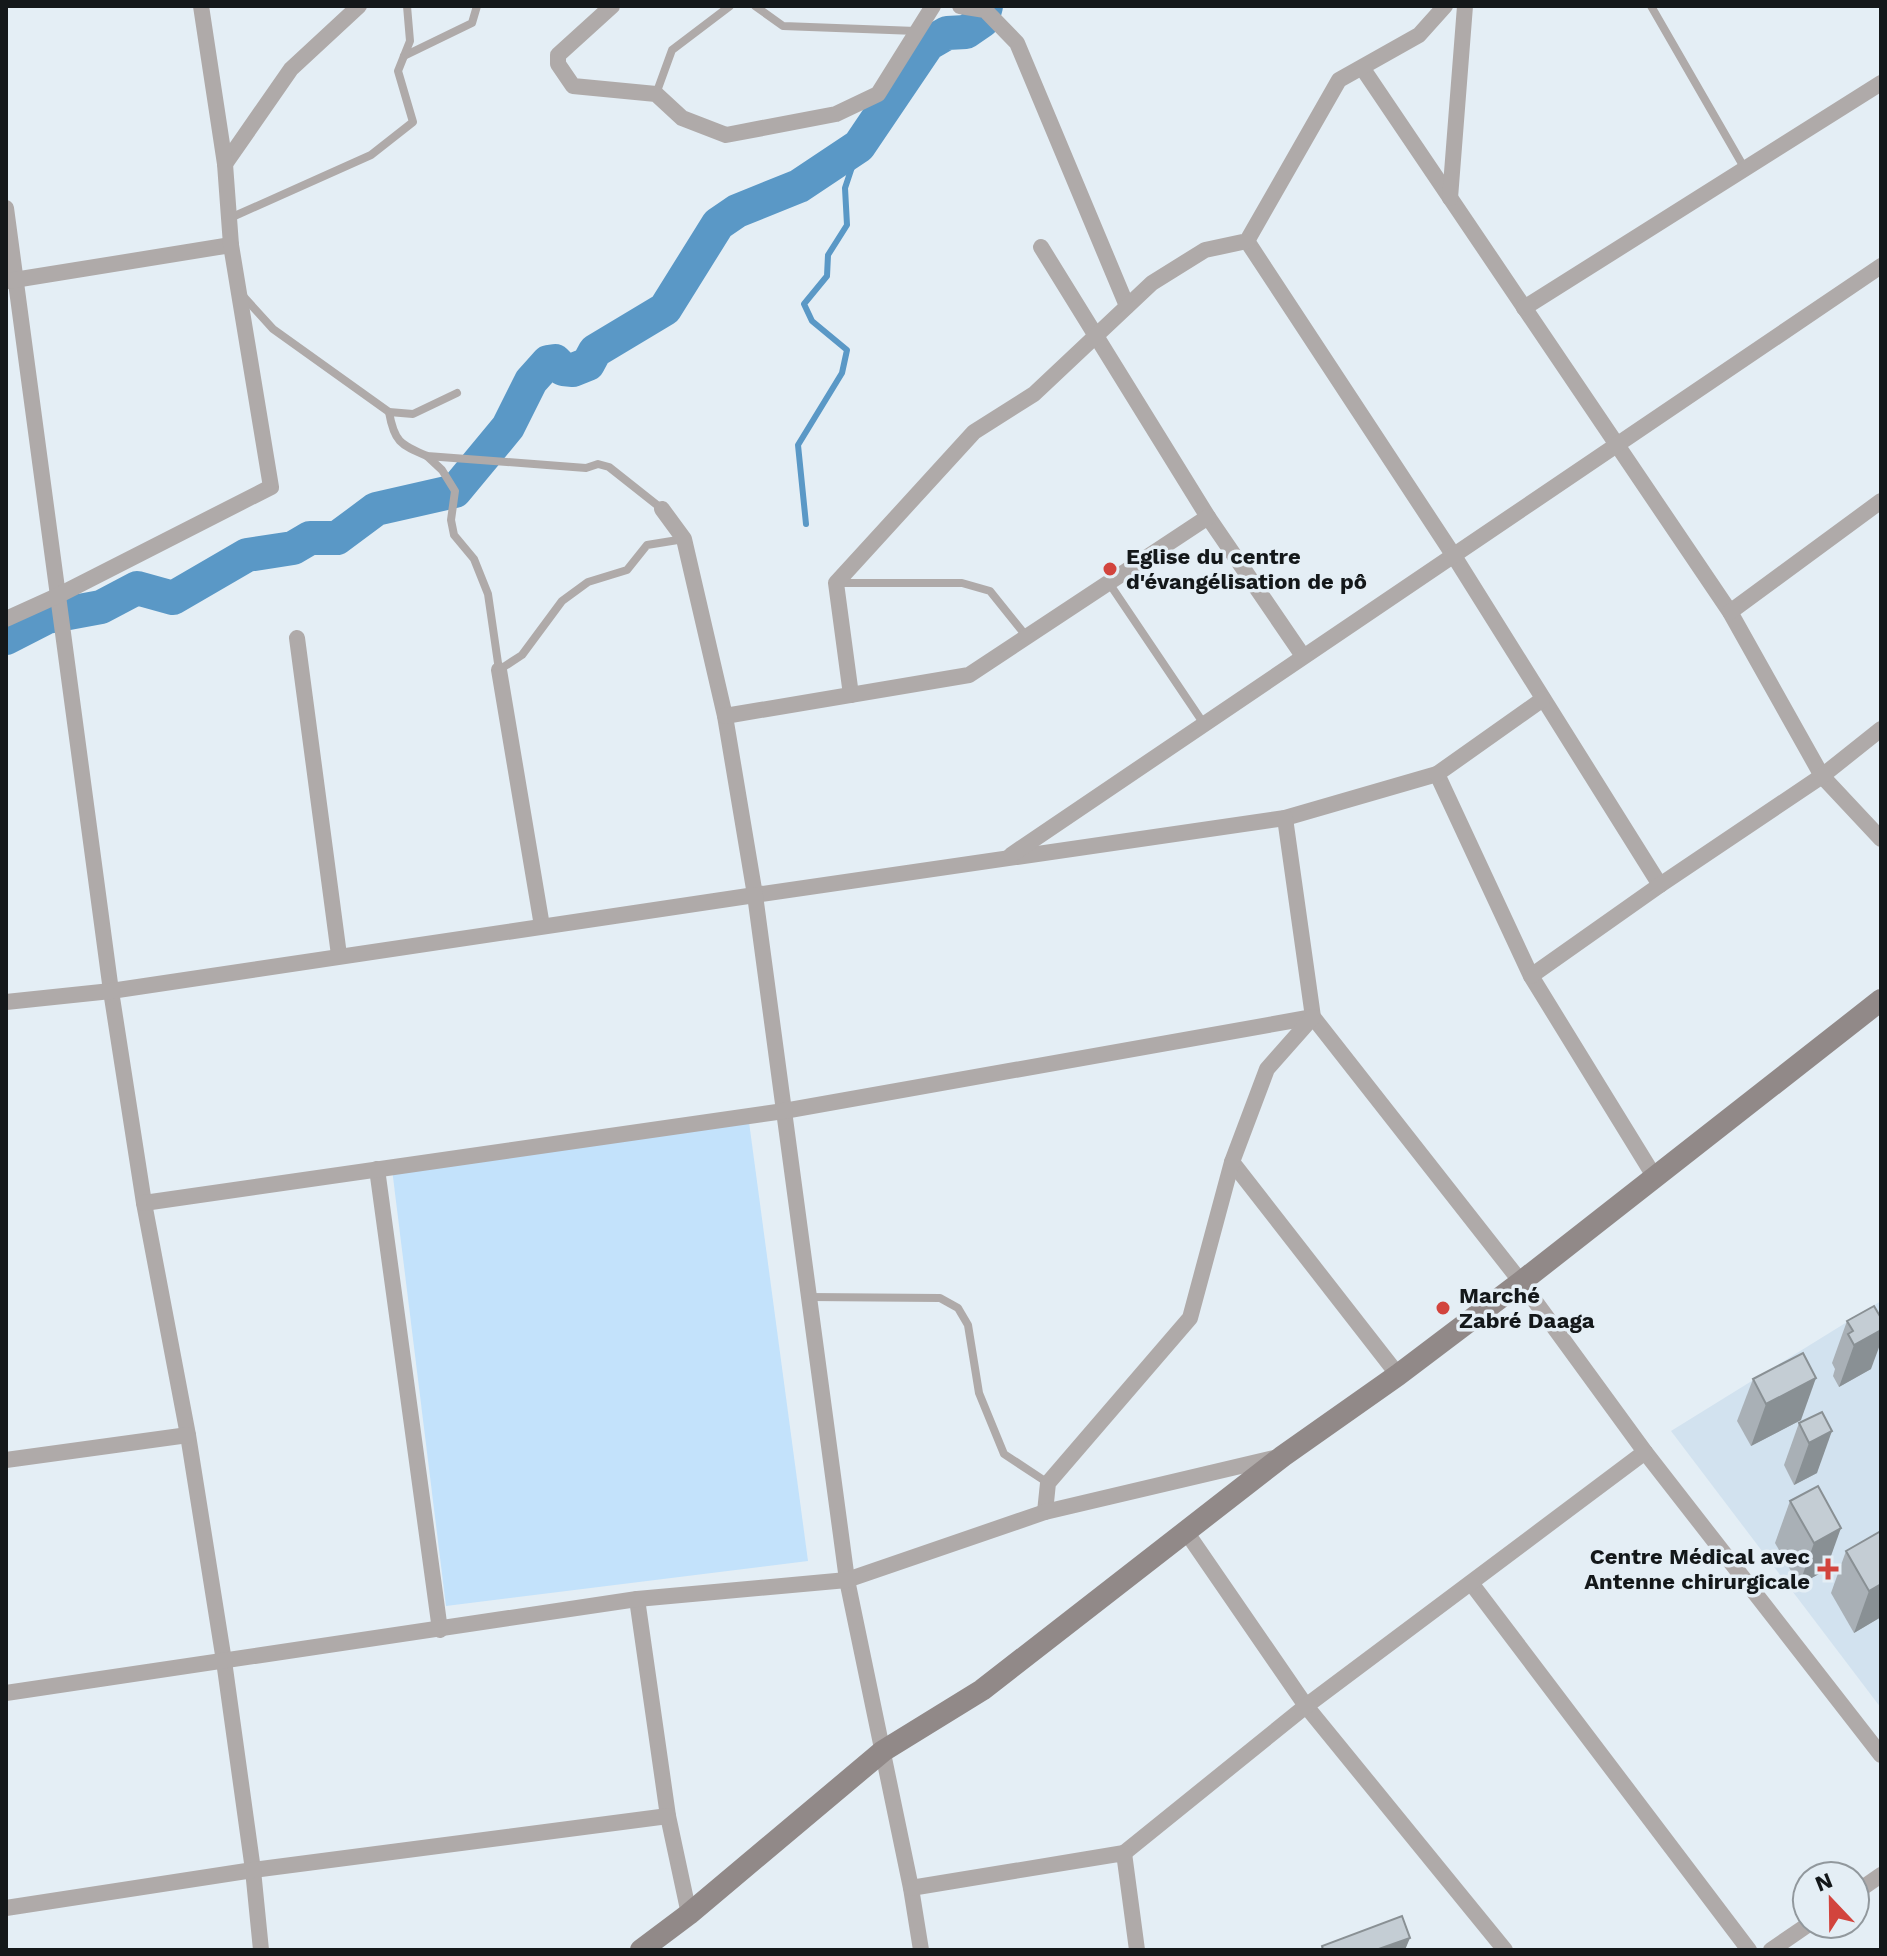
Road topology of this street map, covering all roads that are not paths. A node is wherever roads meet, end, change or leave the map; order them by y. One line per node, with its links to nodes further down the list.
1 (201, 6): 18 (street)
2 (359, 6): 18 (street)
3 (407, 6): 14 (lane)
4 (477, 6): 14 (lane)
5 (612, 6): 17 (street)
6 (730, 6): 17 (lane)
7 (755, 6): 13 (lane)
8 (933, 6): 13 (street)
9 (960, 6): 29 (street)
10 (1445, 6): 15 (street)
11 (1465, 6): 20 (street)
12 (1651, 6): 19 (lane)
13 (919, 31): 17 (street)
14 (404, 57): 22 (lane)
15 (1363, 69): 20 (street); 23 (street)
16 (1881, 83): 19 (street)
17 (656, 94)
18 (225, 164): 22 (street)
19 (1745, 169): 30 (street)
20 (1450, 198): 30 (street)
21 (6, 208): 27 (street)
22 (229, 219): 24 (street)
23 (1247, 241): 29 (street); 40 (street)
24 (231, 245): 27 (street); 28 (street)
25 (1041, 247): 31 (street)
26 (1881, 266): 34 (street)
27 (11, 281): 43 (street)
28 (239, 292): 33 (lane); 43 (street)
29 (1127, 306): 31 (street)
30 (1524, 308): 34 (street)
31 (1095, 334): 38 (street); 41 (street)
32 (457, 393): 33 (lane)
33 (389, 412): 35 (lane)
34 (1617, 445): 40 (street); 44 (street)
35 (427, 456): 37 (lane); 49 (lane)
36 (1881, 501): 44 (street)
37 (662, 509): 39 (street)
38 (1208, 517): 42 (street); 48 (street)
39 (684, 539): 49 (lane); 52 (street)
40 (1454, 556): 48 (street); 51 (street)
41 (836, 583): 46 (lane); 50 (street)
42 (1109, 583): 46 (street); 53 (lane)
43 (61, 608): 45 (street); 65 (street)
44 (1730, 612): 56 (street)
45 (6, 619)
46 (1027, 637): 50 (street)
47 (297, 638): 63 (street)
48 (1303, 656): 53 (street)
49 (499, 670): 62 (street)
50 (851, 695): 52 (street)
51 (1543, 699): 55 (street); 60 (street)
52 (725, 716): 61 (street)
53 (1204, 724): 59 (street)
54 (1881, 729): 56 (street)
55 (1437, 774): 57 (street); 64 (street)
56 (1822, 776): 58 (street); 60 (street)
57 (1285, 818): 59 (street); 68 (street)
58 (1881, 839)
59 (1007, 858): 61 (street)
60 (1660, 885): 64 (street)
61 (755, 895): 62 (street); 69 (street)
62 (542, 926): 63 (street)
63 (339, 955): 65 (street)
64 (1531, 976): 72 (street)
65 (111, 991): 67 (street); 73 (street)
66 (1881, 1000): 72 (main road)
67 (6, 1002)
68 (1313, 1017): 69 (street); 70 (street); 74 (street)
69 (784, 1111): 71 (street); 75 (street)
70 (1232, 1162): 76 (street); 81 (street)
71 (377, 1169): 73 (street); 87 (street)
72 (1654, 1176): 74 (main road)
73 (144, 1203): 77 (street)
74 (1521, 1282): 76 (main road); 78 (street)
75 (809, 1297): 81 (lane); 84 (street)
76 (1398, 1375): 79 (main road)
77 (188, 1435): 80 (street); 88 (street)
78 (1645, 1452): 85 (street); 92 (street)
79 (1283, 1456): 82 (street); 83 (main road)
80 (6, 1460)
81 (1048, 1483): 82 (street)
82 (1045, 1512): 84 (street)
83 (1187, 1533): 90 (street); 91 (main road)
84 (847, 1580): 86 (street); 91 (street)
85 (1471, 1583): 90 (street); 105 (street)
86 (637, 1599): 87 (street); 93 (street)
87 (440, 1630): 88 (street)
88 (224, 1661): 89 (street); 95 (street)
89 (6, 1693)
90 (1306, 1706): 94 (street); 104 (street)
91 (883, 1751): 96 (street); 98 (main road)
92 (1881, 1755)
93 (668, 1816): 95 (street); 98 (street)
94 (1124, 1853): 96 (street); 103 (street)
95 (253, 1870): 97 (street); 100 (street)
96 (911, 1888): 102 (street)
97 (6, 1908)
98 (689, 1914): 101 (main road)
99 (1791, 1936): 106 (street)
100 (261, 1950)
101 (641, 1950)
102 (921, 1950)
103 (1137, 1950)
104 (1505, 1950)
105 (1749, 1950)
106 (1771, 1950)

